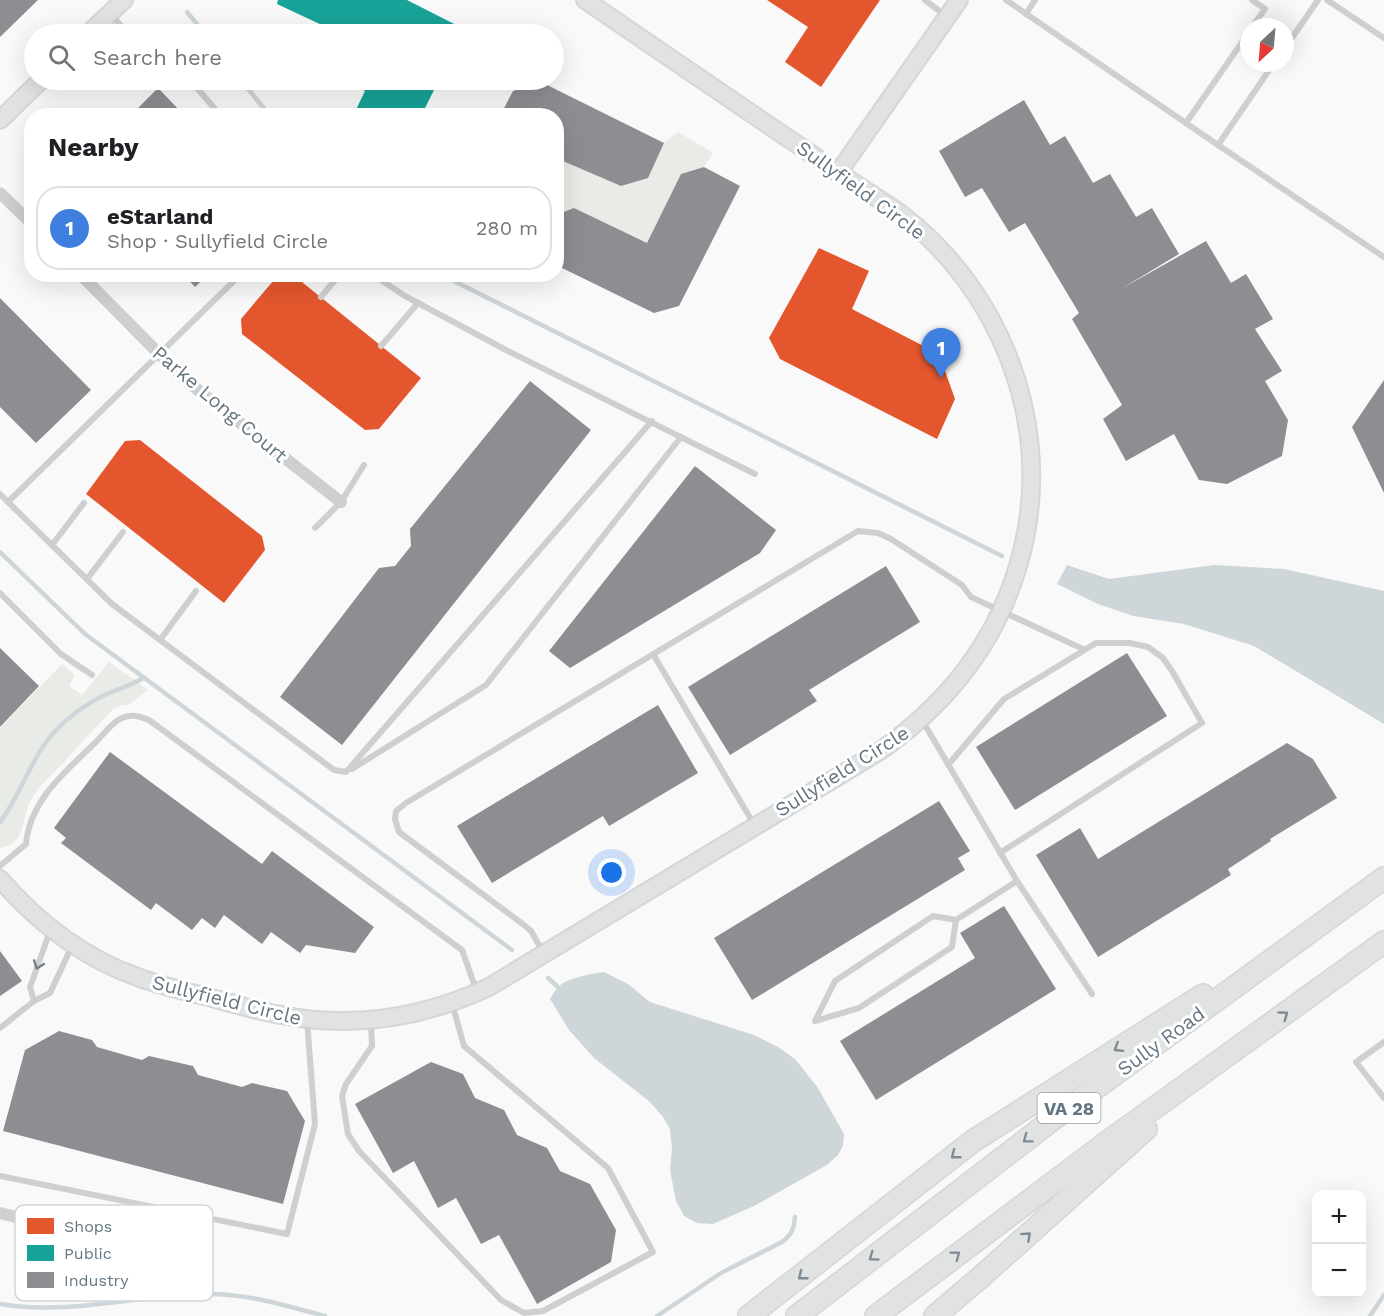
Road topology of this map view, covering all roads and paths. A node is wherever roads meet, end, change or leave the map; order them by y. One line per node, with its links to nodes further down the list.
1 (124, 0): 10 (street)
2 (585, 0): 26 (street, Sullyfield Circle)
3 (925, 0): 12 (lane)
4 (959, 0): 12 (street)
5 (1006, 0): 11 (lane)
6 (1035, 0): 11 (lane)
7 (1252, 0): 13 (lane)
8 (1318, 0): 16 (lane)
9 (1327, 0): 17 (lane)
10 (110, 13): 14 (street); 15 (lane)
11 (1026, 14): 24 (lane)
12 (947, 17): 26 (street)
13 (1258, 18)
14 (98, 24)
15 (120, 24)
16 (1294, 35)
17 (1384, 38)
18 (1240, 45): 24 (lane)
19 (1268, 72): 25 (lane)
20 (31, 90): 23 (street)
21 (199, 90): 22 (lane)
22 (214, 108)
23 (0, 120)
24 (1186, 123): 25 (lane)
25 (1218, 145): 29 (lane)
26 (838, 172): 52 (street, Sullyfield Circle)
27 (0, 193): 28 (street)
28 (24, 216)
29 (1384, 257)
30 (88, 282): 37 (street, Parke Long Court)
31 (233, 282): 37 (lane)
32 (333, 282): 34 (lane)
33 (385, 282): 35 (lane)
34 (321, 297)
35 (418, 303): 36 (lane); 38 (lane)
36 (381, 346)
37 (160, 355): 43 (lane); 44 (street, Parke Long Court)
38 (652, 421): 39 (lane); 59 (lane)
39 (681, 437): 41 (lane); 59 (lane)
40 (364, 465): 44 (lane)
41 (755, 474)
42 (0, 494): 43 (lane)
43 (8, 502): 48 (lane)
44 (341, 502): 46 (lane)
45 (84, 503): 48 (lane)
46 (315, 528)
47 (123, 532): 49 (lane)
48 (52, 545): 49 (lane)
49 (87, 579): 53 (lane)
50 (196, 591): 53 (lane)
51 (0, 593): 56 (lane)
52 (1001, 612): 54 (lane); 55 (lane); 57 (street, Sullyfield Circle)
53 (160, 640): 59 (lane)
54 (1083, 649): 58 (lane); 61 (lane)
55 (654, 654): 60 (lane); 71 (lane)
56 (92, 675)
57 (921, 720): 58 (lane); 60 (street, Sullyfield Circle)
58 (948, 765): 61 (lane)
59 (346, 772)
60 (755, 826): 71 (street, Sullyfield Circle)
61 (1000, 853): 65 (lane)
62 (0, 866): 72 (lane)
63 (1384, 878): 66 (highway, Sully Road / VA 28)
64 (0, 879): 68 (street, Sullyfield Circle)
65 (1017, 881): 67 (lane); 73 (lane)
66 (1345, 905): 87 (highway, one-way to 87); 88 (highway, Sully Road / VA 28, one-way to 88)
67 (956, 920): 67 (lane)
68 (51, 929): 70 (street, Sullyfield Circle); 74 (lane, one-way to 74)
69 (1384, 942): 80 (highway, VA 28, one-way to 69)
70 (73, 944): 74 (lane); 76 (street, Sullyfield Circle)
71 (544, 954): 72 (street, Sullyfield Circle)
72 (477, 993): 75 (street, Sullyfield Circle)
73 (1092, 994)
74 (34, 1001): 78 (lane)
75 (452, 1003): 77 (street, Sullyfield Circle); 77 (lane)
76 (307, 1020): 77 (street, Sullyfield Circle); 86 (lane)
77 (371, 1021)
78 (0, 1028)
79 (1384, 1042): 81 (lane)
80 (1236, 1049): 89 (highway, VA 28, one-way to 80); 90 (highway, one-way to 80)
81 (1383, 1095)
82 (0, 1176): 83 (lane)
83 (144, 1205)
84 (0, 1213): 85 (street)
85 (15, 1217)
86 (213, 1219)
87 (751, 1314)
88 (797, 1316)
89 (876, 1316)
90 (935, 1316)

